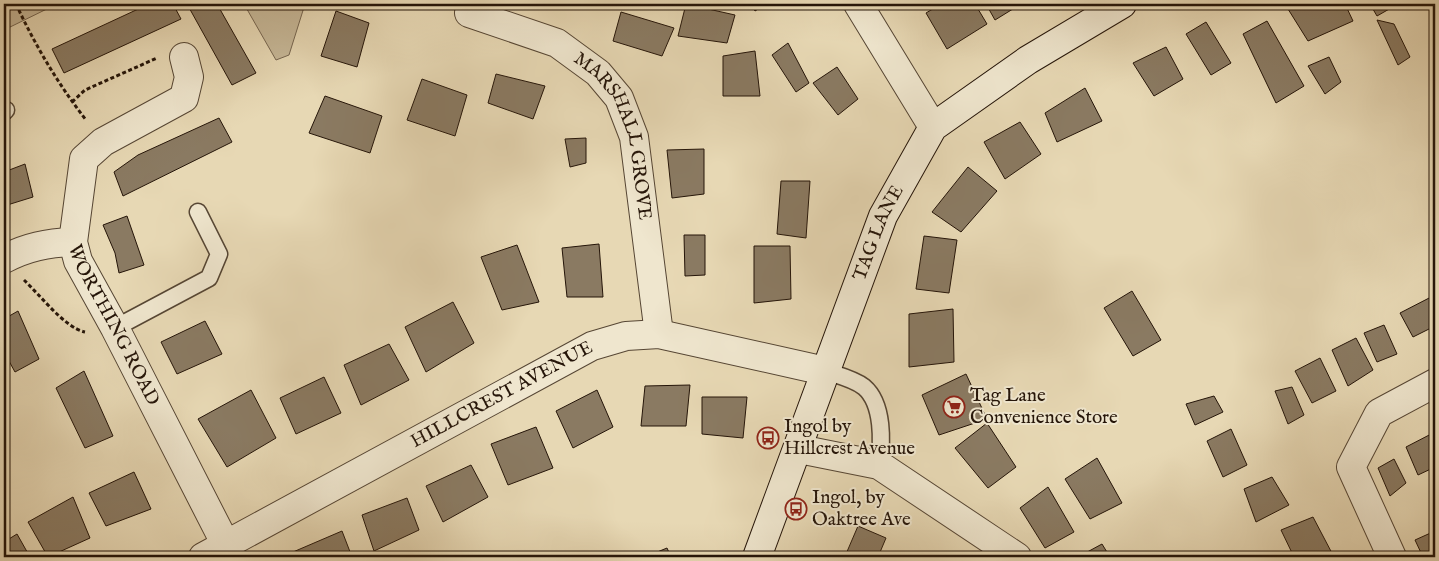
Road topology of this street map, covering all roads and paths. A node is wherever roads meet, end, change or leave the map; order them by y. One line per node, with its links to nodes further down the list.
1 (16, 4): 6 (path)
2 (858, 4): 7 (street)
3 (1122, 4): 7 (street, TAG LANE)
4 (469, 13): 13 (street, MARSHALL GROVE)
5 (184, 58): 6 (path); 8 (street, WORTHING ROAD)
6 (72, 102): 8 (path)
7 (933, 127): 14 (street, TAG LANE)
8 (103, 142): 10 (street, WORTHING ROAD)
9 (198, 212): 12 (lane)
10 (73, 242): 11 (street); 12 (street, WORTHING ROAD)
11 (11, 267): 12 (path)
12 (115, 328): 18 (street, WORTHING ROAD)
13 (659, 334): 14 (street, HILLCREST AVENUE); 18 (street, HILLCREST AVENUE)
14 (824, 371): 16 (street, TAG LANE); 17 (lane)
15 (1435, 384): 21 (street)
16 (799, 449): 17 (street); 19 (street, TAG LANE)
17 (879, 466): 20 (street)
18 (215, 551)
19 (757, 557)
20 (1017, 557)
21 (1392, 557)

